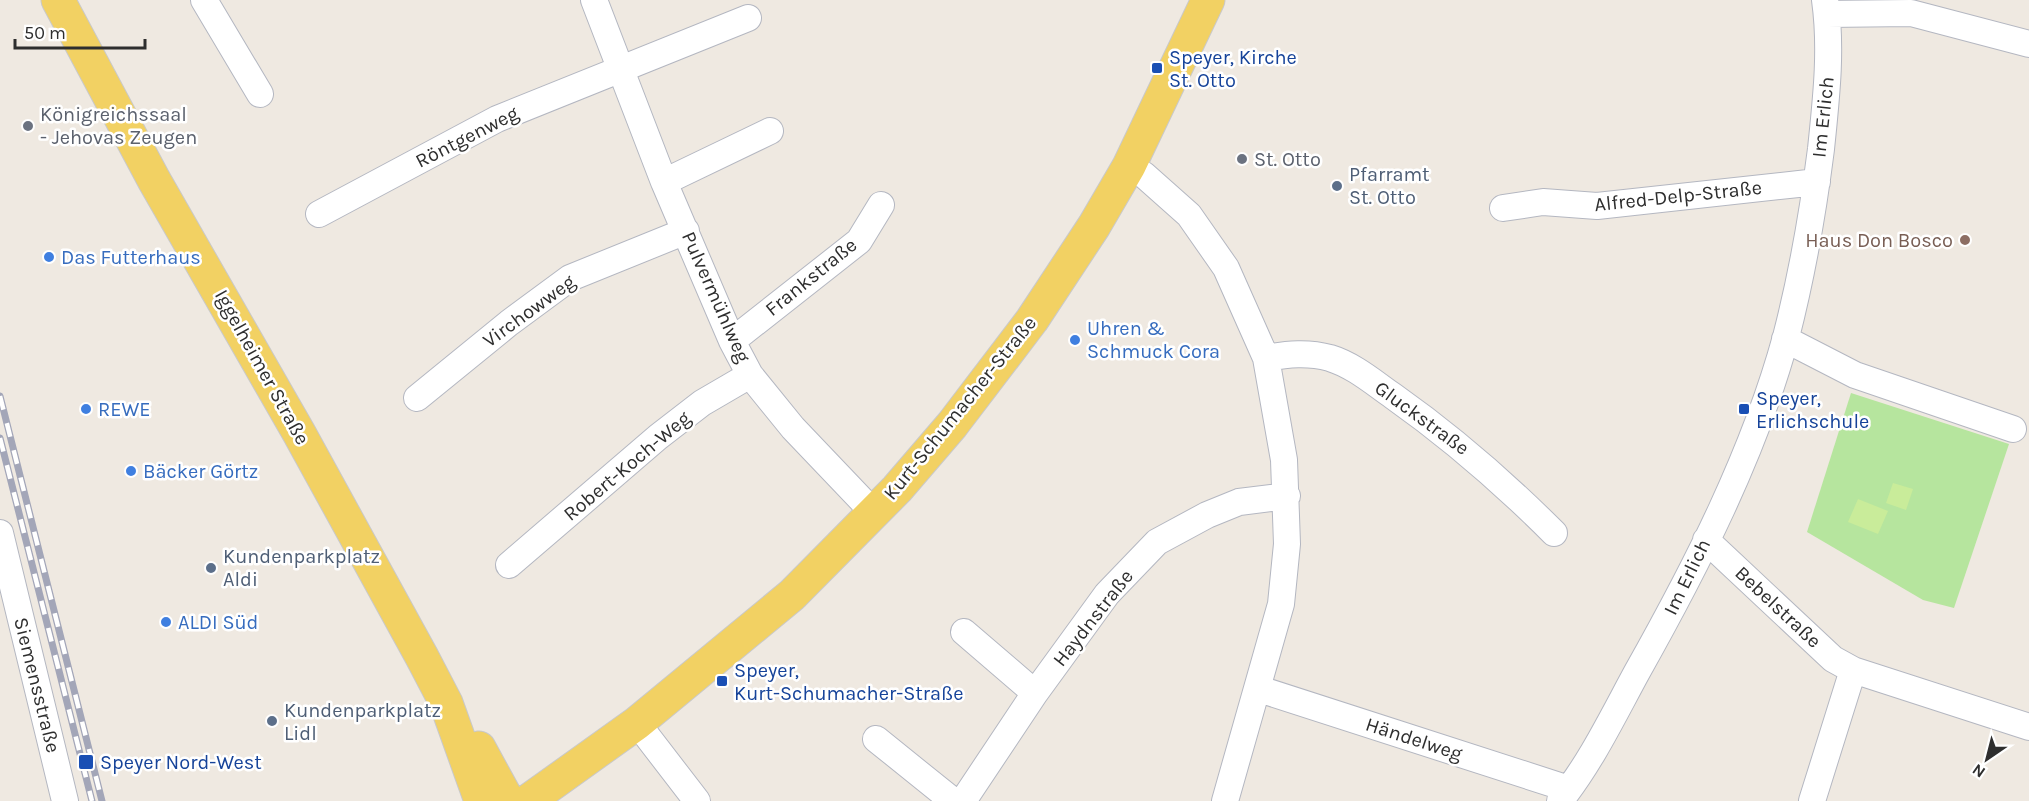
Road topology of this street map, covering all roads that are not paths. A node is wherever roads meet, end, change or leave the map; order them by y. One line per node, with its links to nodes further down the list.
1 (59, 0): 34 (main road, Iggelheimer Straße)
2 (204, 0): 9 (street)
3 (594, 0): 8 (street, Pulvermühlweg)
4 (1208, 0): 11 (main road, Kurt-Schumacher-Straße)
5 (1826, 7): 7 (street); 13 (street, Im Erlich)
6 (748, 18): 8 (street)
7 (2029, 44)
8 (620, 70): 12 (street, Pulvermühlweg); 16 (street, Röntgenweg)
9 (260, 94)
10 (770, 131): 12 (street)
11 (1129, 166): 20 (street); 25 (main road, Kurt-Schumacher-Straße)
12 (664, 182): 17 (street, Pulvermühlweg)
13 (1817, 182): 15 (street, Alfred-Delp-Straße); 18 (street, Im Erlich)
14 (881, 205): 19 (street, Frankstraße)
15 (1503, 208)
16 (319, 214)
17 (686, 231): 19 (street, Pulvermühlweg); 22 (street, Virchowweg)
18 (1785, 339): 23 (street); 28 (street, Im Erlich)
19 (732, 341): 21 (street, Pulvermühlweg)
20 (1266, 358): 24 (street); 27 (street, Gluckstraße)
21 (750, 375): 25 (street, Pulvermühlweg); 29 (street, Robert-Koch-Weg)
22 (417, 398)
23 (2013, 429)
24 (1287, 496): 32 (street); 33 (street, Haydnstraße)
25 (874, 513): 35 (main road, Kurt-Schumacher-Straße)
26 (0, 533): 39 (street, Siemensstraße)
27 (1554, 533)
28 (1706, 540): 31 (street, Bebelstraße); 38 (street, Im Erlich)
29 (509, 565)
30 (964, 632): 33 (street)
31 (1853, 670): 36 (street, Bebelstraße); 47 (street)
32 (1259, 689): 38 (street, Händelweg); 46 (street)
33 (1035, 693): 45 (street, Haydnstraße)
34 (446, 703): 40 (main road, Iggelheimer Straße); 41 (main road, Iggelheimer Straße)
35 (638, 723): 42 (main road, Kurt-Schumacher-Straße); 43 (street)
36 (2029, 727)
37 (876, 738): 44 (street)
38 (1565, 795)
39 (65, 801)
40 (481, 801)
41 (508, 801)
42 (528, 801)
43 (697, 801)
44 (953, 801)
45 (963, 801)
46 (1225, 801)
47 (1812, 801)

